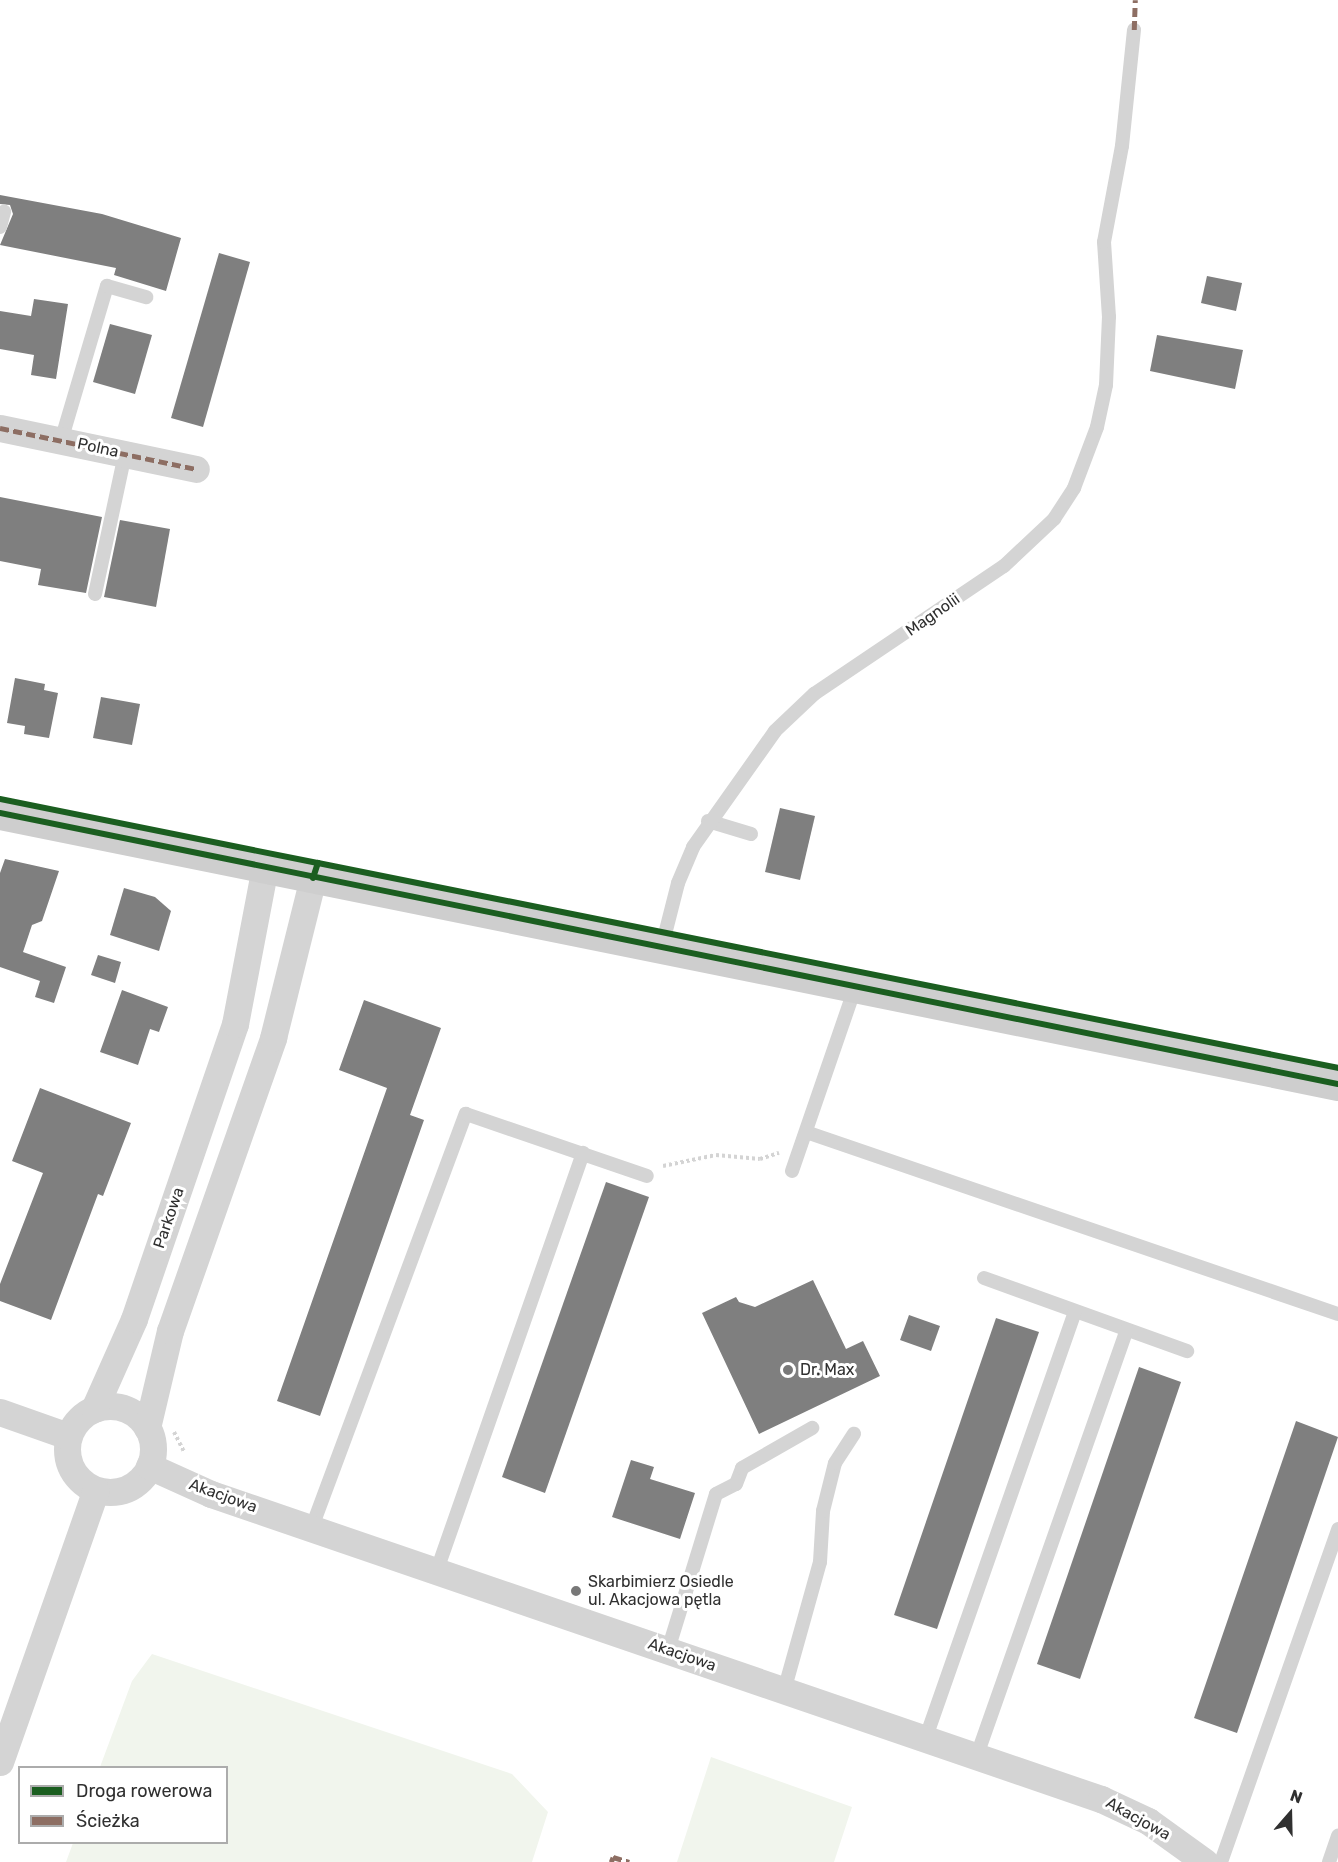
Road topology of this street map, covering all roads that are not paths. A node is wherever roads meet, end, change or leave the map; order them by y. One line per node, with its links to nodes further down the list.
1 (1134, 30): 11 (lane, Magnolii)
2 (4, 212): 3 (lane)
3 (0, 227)
4 (146, 297): 6 (lane)
5 (0, 428): 6 (street, Polna)
6 (62, 441): 7 (street, Polna)
7 (125, 454): 8 (street, Polna); 9 (lane)
8 (196, 469)
9 (95, 594)
10 (0, 813): 13 (street)
11 (708, 821): 12 (lane); 15 (lane, Magnolii)
12 (751, 834)
13 (265, 867): 14 (street); 17 (street, Parkowa)
14 (313, 878): 15 (street); 18 (street)
15 (662, 946): 16 (street)
16 (855, 988): 19 (street); 20 (lane)
17 (235, 1024): 18 (street); 24 (street, Parkowa)
18 (273, 1038): 25 (street)
19 (1338, 1084)
20 (806, 1132): 22 (lane); 28 (lane)
21 (584, 1153): 23 (lane); 39 (lane); 41 (lane)
22 (792, 1171)
23 (647, 1176)
24 (161, 1242): 25 (street); 31 (street, Parkowa)
25 (196, 1255): 33 (street)
26 (984, 1278): 27 (lane)
27 (1075, 1311): 29 (lane); 44 (lane)
28 (1338, 1314)
29 (1127, 1330): 30 (lane); 45 (lane)
30 (1187, 1351)
31 (94, 1409): 33 (street); 36 (street)
32 (0, 1412): 36 (street)
33 (159, 1425): 37 (street)
34 (812, 1428): 42 (lane)
35 (854, 1434): 43 (lane)
36 (68, 1436): 38 (street)
37 (149, 1466): 38 (street); 39 (street, Akacjowa)
38 (96, 1490): 46 (street)
39 (312, 1527): 41 (street, Akacjowa)
40 (1338, 1529): 49 (lane)
41 (437, 1570): 42 (street, Akacjowa)
42 (668, 1650): 43 (street, Akacjowa)
43 (784, 1691): 44 (street, Akacjowa)
44 (926, 1740): 45 (street, Akacjowa)
45 (976, 1758): 48 (street, Akacjowa)
46 (0, 1762)
47 (1338, 1836): 50 (lane)
48 (1205, 1862)
49 (1221, 1862)
50 (1329, 1862)

